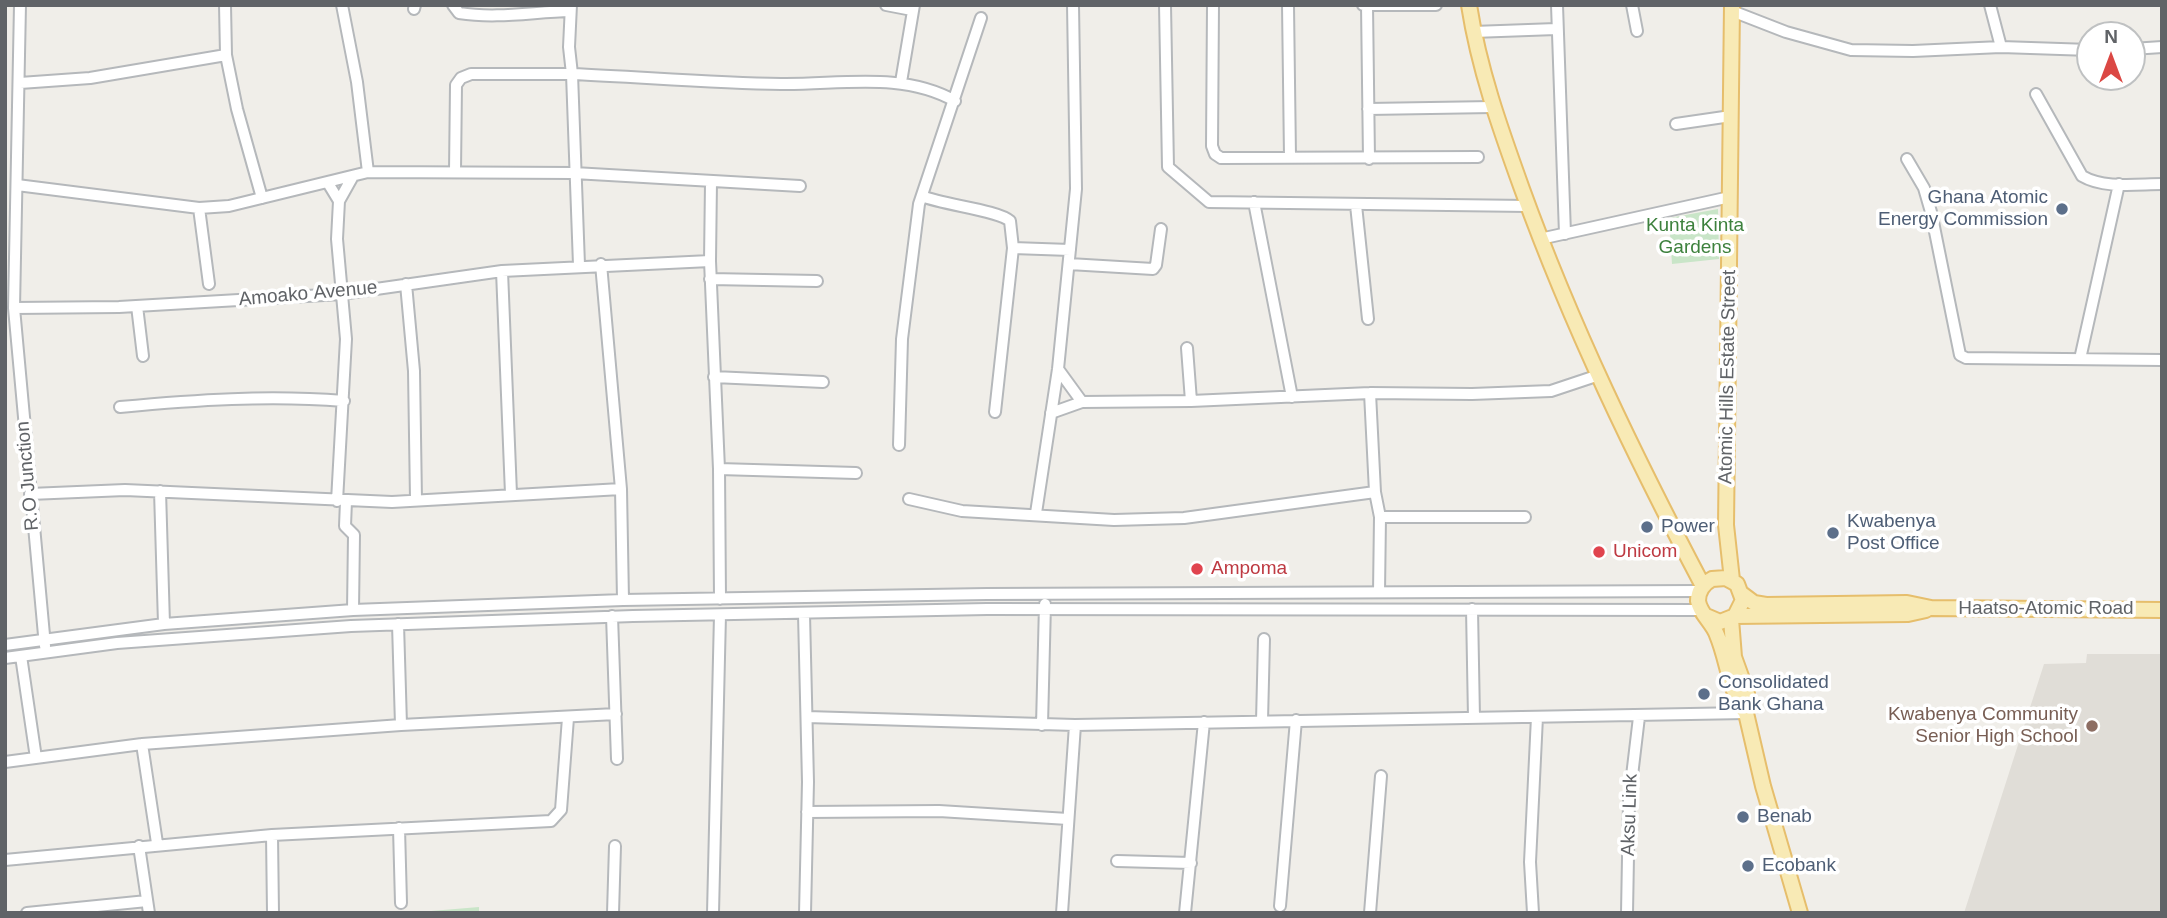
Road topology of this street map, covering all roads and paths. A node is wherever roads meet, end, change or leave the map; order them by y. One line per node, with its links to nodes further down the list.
1 (20, 5): 28 (street, R.O Junction)
2 (225, 5): 25 (street)
3 (342, 5): 40 (street)
4 (453, 5): 17 (street)
5 (886, 5): 16 (street)
6 (1073, 5): 61 (street)
7 (1165, 5): 53 (street)
8 (1213, 5): 35 (street)
9 (1288, 5): 35 (street)
10 (1365, 5): 11 (street); 32 (street)
11 (1436, 5)
12 (1469, 5): 22 (main road)
13 (1556, 5): 20 (street)
14 (1632, 5): 21 (street)
15 (1990, 5): 23 (street)
16 (913, 7): 27 (street)
17 (571, 8): 26 (street)
18 (1732, 8): 23 (street); 33 (main road, Atomic Hills Estate Street)
19 (981, 18): 30 (street)
20 (1556, 29): 22 (street); 58 (street)
21 (1637, 30)
22 (1473, 32): 31 (main road)
23 (2001, 47): 24 (street)
24 (2076, 50)
25 (226, 55): 28 (street); 51 (street)
26 (572, 74): 27 (street); 39 (street); 41 (street)
27 (901, 82): 30 (street)
28 (20, 83): 47 (street, R.O Junction)
29 (2036, 94): 45 (street)
30 (954, 101): 49 (street)
31 (1493, 107): 32 (street); 55 (main road)
32 (1368, 108): 37 (street)
33 (1731, 116): 34 (street); 50 (main road, Atomic Hills Estate Street)
34 (1676, 124)
35 (1290, 157): 37 (street)
36 (1478, 157): 37 (street)
37 (1368, 159)
38 (1907, 159): 77 (street)
39 (455, 171): 40 (street); 41 (street)
40 (368, 172): 42 (street)
41 (574, 173): 43 (street); 65 (street)
42 (353, 176): 44 (street); 52 (street)
43 (711, 182): 48 (street); 62 (street)
44 (328, 183): 51 (street); 52 (street)
45 (2119, 184): 46 (street); 77 (street)
46 (2162, 184)
47 (17, 185): 56 (street); 73 (street, R.O Junction)
48 (800, 186)
49 (922, 196): 60 (street); 93 (street)
50 (1730, 197): 58 (street); 107 (main road, Atomic Hills Estate Street)
51 (262, 198): 56 (street)
52 (339, 201): 71 (street)
53 (1254, 202): 54 (street); 86 (street)
54 (1356, 205): 55 (street); 74 (street)
55 (1528, 206): 59 (main road)
56 (199, 208): 69 (street)
57 (1161, 229): 64 (street)
58 (1565, 234): 59 (street)
59 (1540, 239): 82 (main road)
60 (1013, 248): 61 (street); 91 (street)
61 (1070, 250): 64 (street)
62 (710, 261): 63 (street, Amoako Avenue); 67 (street)
63 (601, 264): 65 (street, Amoako Avenue); 96 (street)
64 (1069, 264): 79 (street)
65 (579, 265): 66 (street, Amoako Avenue)
66 (502, 271): 70 (street, Amoako Avenue); 100 (street)
67 (710, 279): 68 (street); 83 (street)
68 (817, 282)
69 (209, 284)
70 (406, 284): 71 (street, Amoako Avenue); 102 (street)
71 (341, 294): 72 (street, Amoako Avenue); 87 (street)
72 (137, 306): 73 (street, Amoako Avenue); 76 (street)
73 (14, 308): 81 (street, R.O Junction)
74 (1368, 319)
75 (1187, 348): 88 (street)
76 (143, 356)
77 (2080, 359): 78 (street)
78 (2162, 360)
79 (1058, 369): 89 (street); 92 (street)
80 (5, 371): 81 (street)
81 (18, 373): 99 (street, R.O Junction)
82 (1596, 376): 85 (street); 108 (main road)
83 (714, 377): 84 (street); 94 (street)
84 (823, 382)
85 (1370, 393): 86 (street); 98 (street)
86 (1292, 397): 88 (street)
87 (344, 401): 90 (street); 103 (street)
88 (1191, 401): 89 (street)
89 (1082, 402): 92 (street)
90 (120, 407)
91 (995, 412)
92 (1051, 413): 104 (street)
93 (898, 445)
94 (719, 469): 95 (street); 112 (street)
95 (856, 473)
96 (621, 489): 100 (street); 113 (street)
97 (160, 492): 99 (street); 103 (street); 124 (street)
98 (1375, 492): 104 (street); 105 (street)
99 (30, 494): 128 (street, R.O Junction)
100 (511, 494): 102 (street)
101 (909, 499): 104 (street)
102 (416, 500): 103 (street)
103 (341, 501): 117 (street)
104 (1036, 513)
105 (1380, 517): 106 (street); 109 (street)
106 (1525, 517)
107 (1732, 580): 108 (main road); 111 (main road)
108 (1701, 589): 109 (street); 119 (main road)
109 (1379, 592): 110 (street)
110 (1045, 594): 112 (street); 115 (street)
111 (1742, 594): 114 (main road); 123 (main road)
112 (720, 599): 113 (street)
113 (623, 600): 117 (street)
114 (1931, 608): 118 (main road, Haatso-Atomic Road); 123 (main road)
115 (1045, 609): 116 (street); 120 (street); 142 (street)
116 (1472, 609): 119 (street); 137 (street)
117 (353, 610): 124 (street)
118 (2162, 610)
119 (1703, 613): 123 (main road); 131 (main road)
120 (804, 614): 121 (street); 133 (street)
121 (720, 615): 122 (street); 166 (street)
122 (612, 616): 125 (street); 132 (street)
123 (1733, 618): 131 (main road)
124 (164, 624): 128 (street)
125 (398, 624): 128 (street); 141 (street)
126 (1264, 639): 139 (street)
127 (5, 645): 128 (street)
128 (45, 646): 129 (street)
129 (21, 656): 130 (street); 145 (street)
130 (5, 658)
131 (1746, 713): 135 (street); 173 (main road)
132 (616, 714): 136 (street); 146 (street)
133 (807, 717): 142 (street); 149 (street)
134 (1537, 717): 135 (street); 137 (street); 171 (street)
135 (1639, 717): 172 (street, Aksu Link)
136 (568, 718): 141 (street); 151 (street)
137 (1474, 718): 138 (street)
138 (1296, 720): 139 (street); 161 (street)
139 (1262, 721): 140 (street)
140 (1205, 722): 143 (street); 158 (street)
141 (401, 724): 144 (street)
142 (1042, 725): 143 (street)
143 (1075, 725): 150 (street)
144 (142, 744): 145 (street); 153 (street)
145 (36, 758): 147 (street)
146 (617, 759)
147 (5, 762)
148 (1381, 776): 170 (street)
149 (807, 812): 150 (street); 167 (street)
150 (1068, 819): 168 (street)
151 (399, 828): 152 (street); 160 (street)
152 (272, 835): 153 (street); 164 (street)
153 (158, 844): 154 (street)
154 (139, 846): 156 (street); 159 (street)
155 (615, 846): 165 (street)
156 (5, 860)
157 (1117, 861): 158 (street)
158 (1191, 863): 169 (street)
159 (147, 901): 162 (street); 163 (street)
160 (401, 903)
161 (1280, 906)
162 (27, 913)
163 (149, 913)
164 (273, 913)
165 (613, 913)
166 (713, 913)
167 (805, 913)
168 (1062, 913)
169 (1185, 913)
170 (1370, 913)
171 (1533, 913)
172 (1627, 913)
173 (1800, 913)

